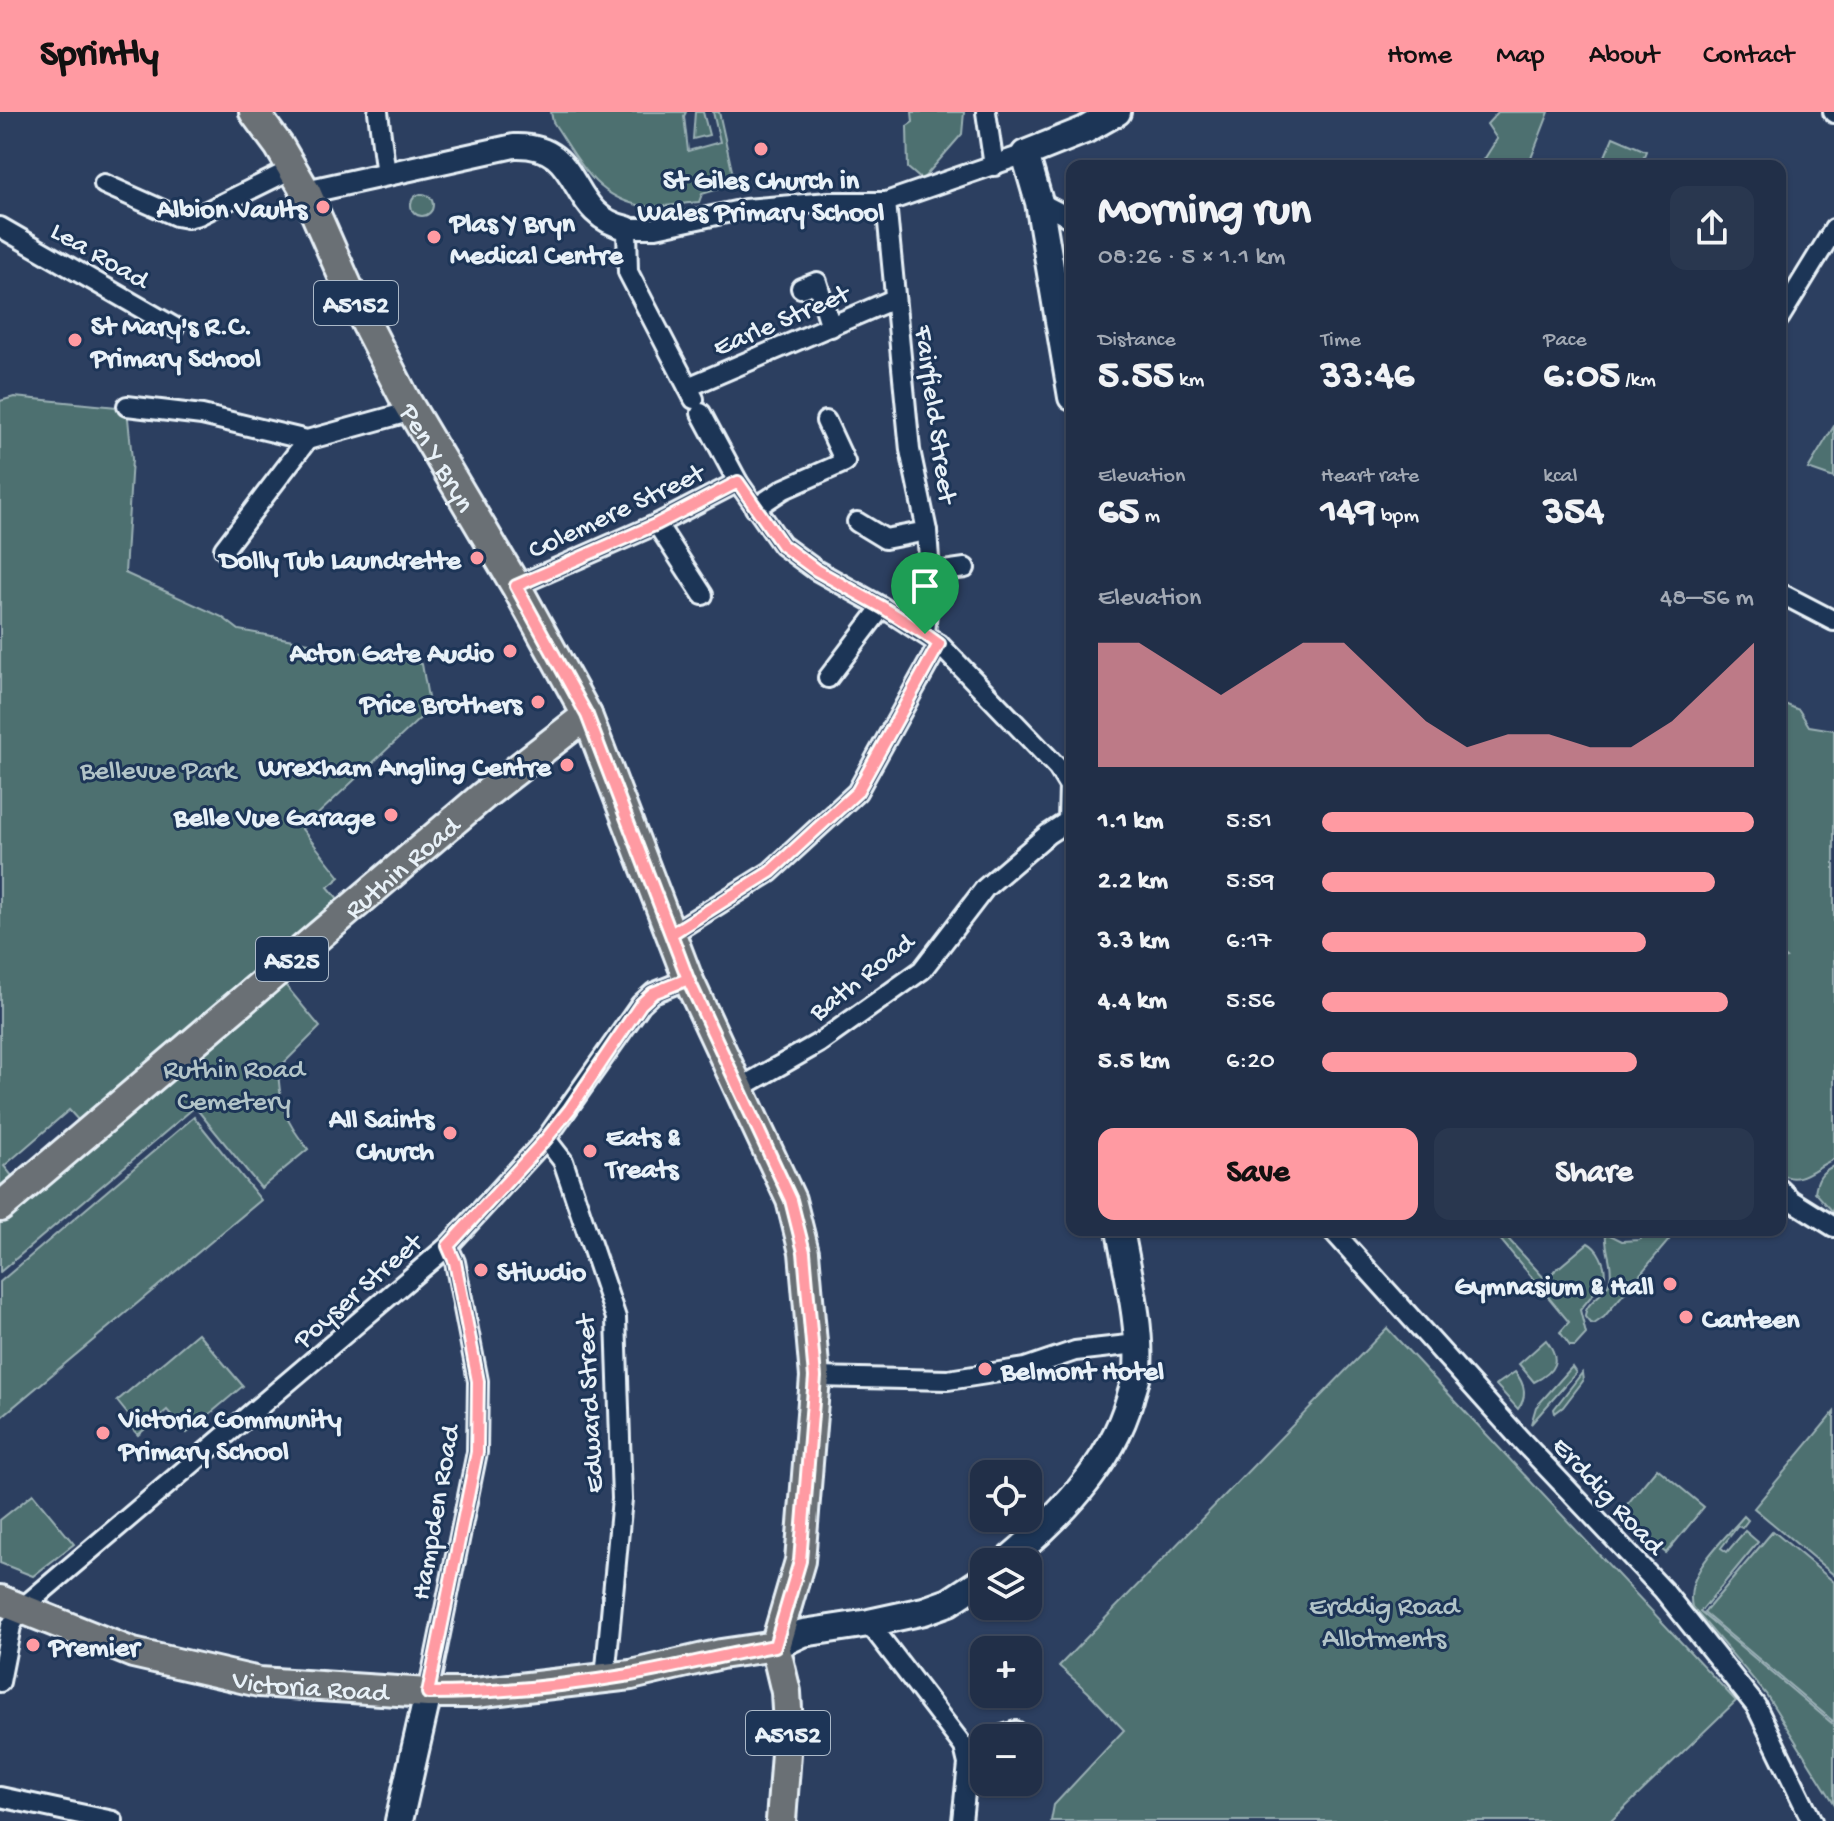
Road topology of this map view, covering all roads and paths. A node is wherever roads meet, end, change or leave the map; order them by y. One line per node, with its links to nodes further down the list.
1 (254, 112): 8 (main road, A5152)
2 (378, 112): 7 (street)
3 (986, 112): 6 (street)
4 (1117, 112): 5 (main road)
5 (1025, 154): 6 (street); 11 (main road)
6 (994, 166): 10 (street)
7 (386, 175): 8 (street); 14 (street)
8 (299, 180): 9 (street); 24 (main road, Pen Y Bryn / A5152)
9 (104, 184)
10 (886, 202): 14 (street); 17 (street, Fairfield Street)
11 (1039, 202): 12 (street); 21 (main road)
12 (1066, 216)
13 (0, 227): 19 (street, Lea Road)
14 (627, 228): 22 (street)
15 (1834, 229): 18 (street)
16 (801, 288): 20 (street)
17 (894, 299): 20 (street, Earle Street); 31 (street, Fairfield Street)
18 (1786, 307)
19 (174, 327)
20 (831, 327): 22 (street, Earle Street)
21 (1066, 362)
22 (694, 400): 27 (street)
23 (127, 406): 26 (street)
24 (412, 411): 26 (street); 35 (main road, Pen Y Bryn / A5152)
25 (826, 421): 28 (street)
26 (307, 440): 32 (street)
27 (738, 482): 28 (street); 30 (street, Colemere Street)
28 (755, 508): 38 (street)
29 (857, 522): 31 (street)
30 (657, 524): 35 (street, Colemere Street); 36 (street)
31 (927, 531): 34 (street, Fairfield Street)
32 (224, 549)
33 (965, 568): 34 (street)
34 (930, 573): 40 (street, Fairfield Street)
35 (516, 586): 42 (main road, Pen Y Bryn / A5152)
36 (703, 595)
37 (1786, 596): 39 (street)
38 (882, 607): 40 (street); 41 (street)
39 (1834, 621)
40 (932, 639): 43 (street); 45 (street)
41 (828, 678)
42 (587, 715): 45 (main road, A5152); 50 (main road, Ruthin Road / A525)
43 (1066, 779)
44 (1066, 826): 47 (street, Bath Road)
45 (671, 934): 46 (main road, A5152)
46 (688, 979): 47 (main road, A5152); 48 (street, Poyser Street)
47 (740, 1088): 56 (main road, A5152)
48 (546, 1139): 54 (street, Poyser Street); 62 (street, Edward Street)
49 (1786, 1195): 51 (street)
50 (0, 1207)
51 (1834, 1227)
52 (1121, 1236): 55 (main road)
53 (1337, 1236): 72 (street, Erddig Road)
54 (448, 1246): 59 (street, Poyser Street); 64 (street, Hampden Road)
55 (1137, 1344): 56 (street); 57 (main road)
56 (815, 1377): 61 (main road, A5152)
57 (1022, 1548)
58 (970, 1588): 60 (main road)
59 (11, 1604): 63 (street); 64 (main road, Victoria Road)
60 (869, 1623): 61 (main road); 66 (street)
61 (775, 1646): 62 (main road, Victoria Road); 70 (main road, A5152)
62 (605, 1678): 64 (main road, Victoria Road)
63 (0, 1682)
64 (428, 1693): 69 (main road)
65 (970, 1745): 66 (street)
66 (964, 1747): 71 (street)
67 (0, 1797): 68 (street)
68 (113, 1821)
69 (399, 1821)
70 (781, 1821)
71 (962, 1821)
72 (1811, 1821)

